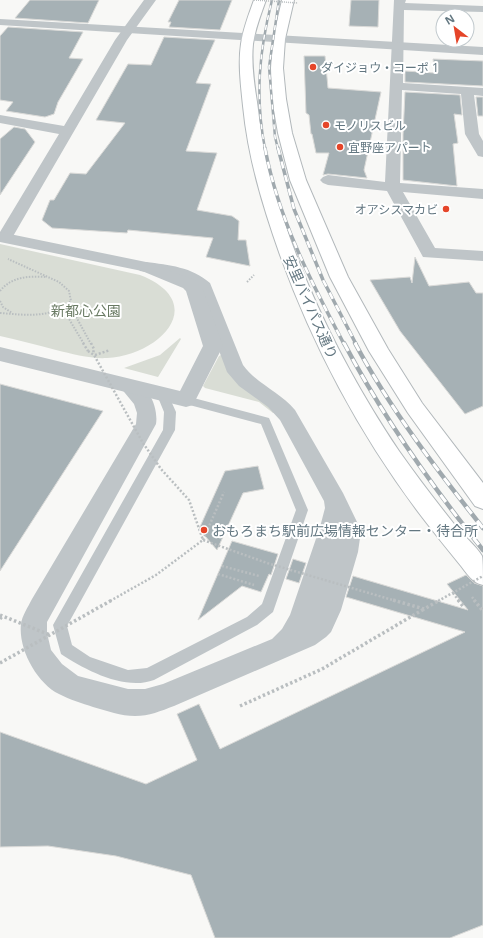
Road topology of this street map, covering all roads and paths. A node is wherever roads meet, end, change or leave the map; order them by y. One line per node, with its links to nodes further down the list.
1 (150, 0): 8 (street)
2 (254, 0): 4 (path, bridge)
3 (260, 0): 9 (highway, 安里バイパス通り)
4 (293, 1): 10 (highway)
5 (400, 3): 6 (street); 11 (street)
6 (483, 9)
7 (0, 22): 8 (street)
8 (127, 30): 9 (street); 17 (street)
9 (248, 37): 10 (street); 47 (highway, 安里バイパス通り)
10 (279, 39): 11 (street); 43 (highway)
11 (398, 46): 12 (street); 13 (street)
12 (483, 51)
13 (396, 86): 14 (street); 20 (street)
14 (467, 90): 15 (street); 18 (street)
15 (483, 92)
16 (0, 119): 17 (street)
17 (67, 131): 22 (street)
18 (483, 153)
19 (328, 180): 20 (street)
20 (392, 188): 21 (street); 23 (street)
21 (483, 194)
22 (2, 237): 25 (street)
23 (483, 256)
24 (2, 257): 27 (path)
25 (146, 267): 39 (street); 41 (street)
26 (254, 276): 28 (path)
27 (49, 277): 29 (path); 32 (path)
28 (247, 282)
29 (1, 287): 30 (path)
30 (0, 291)
31 (0, 301): 35 (path)
32 (67, 305): 33 (path); 38 (path, bridge)
33 (63, 309): 35 (path); 38 (path, bridge)
34 (0, 313): 35 (path)
35 (13, 314)
36 (110, 350): 38 (path)
37 (0, 354): 39 (street)
38 (94, 355): 44 (path, bridge)
39 (130, 387): 40 (street)
40 (163, 395): 41 (street); 41 (lane)
41 (186, 400)
42 (224, 492): 44 (path)
43 (483, 500)
44 (203, 540): 52 (path, bridge); 54 (path, bridge)
45 (222, 566): 48 (path)
46 (218, 574): 49 (path)
47 (483, 575): 50 (path, bridge)
48 (261, 577)
49 (257, 586)
50 (453, 593): 51 (path); 52 (path, bridge)
51 (463, 606)
52 (424, 609): 56 (path)
53 (1, 616): 54 (path, bridge)
54 (50, 635): 55 (path, bridge)
55 (0, 663)
56 (240, 706)

